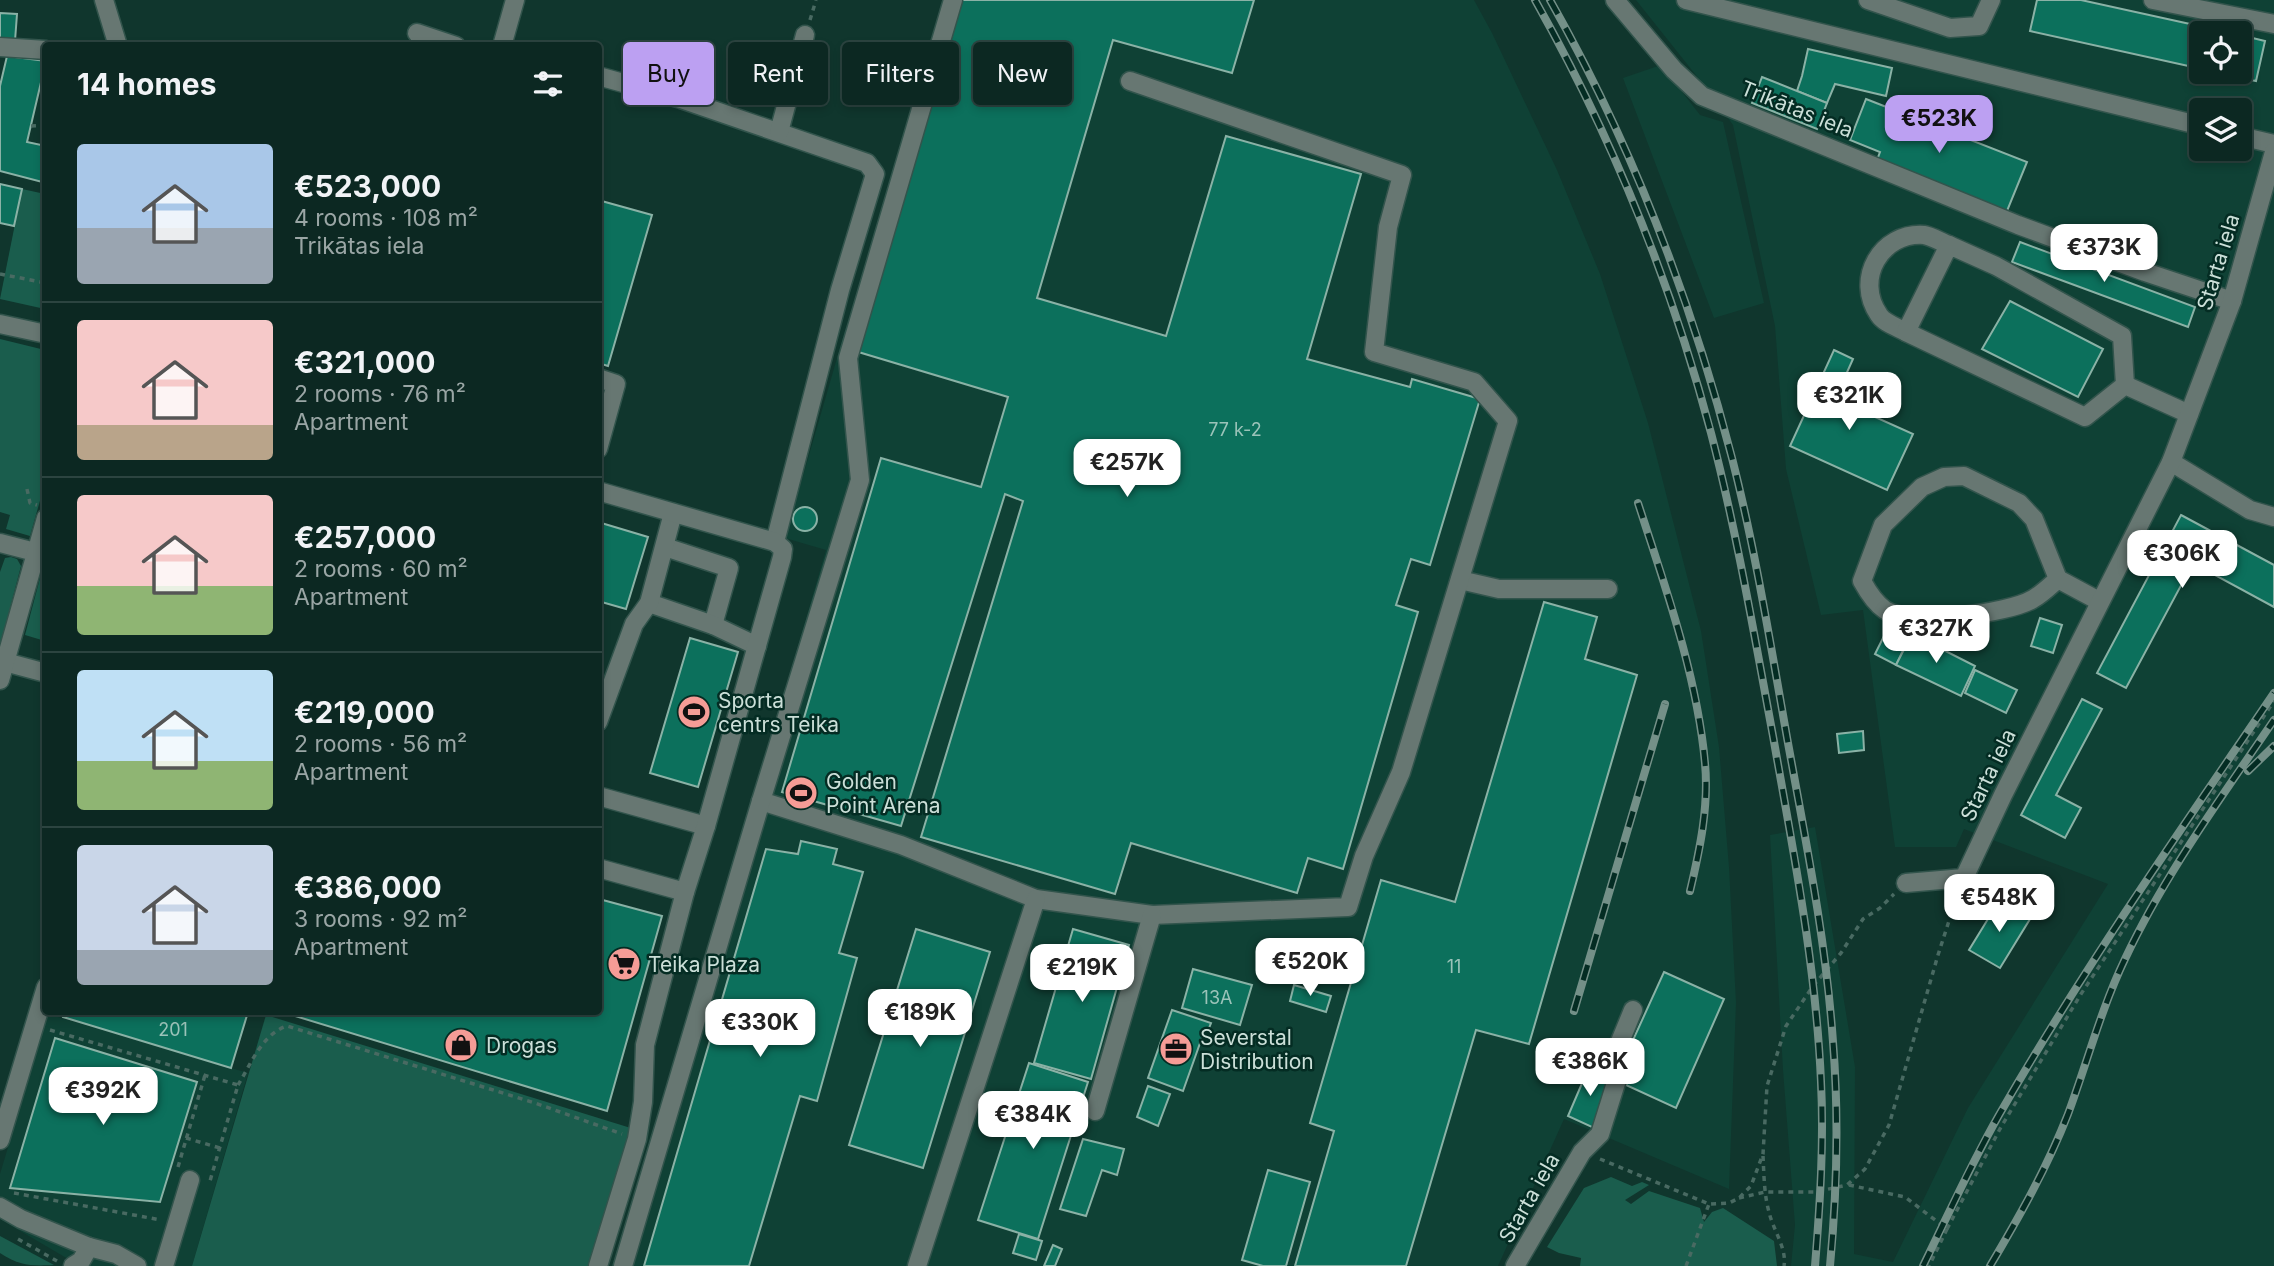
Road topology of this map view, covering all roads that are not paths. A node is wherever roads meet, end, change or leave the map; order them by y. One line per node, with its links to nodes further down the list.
1 (104, 0): 12 (street)
2 (515, 0): 14 (street)
3 (953, 0): 54 (street)
4 (1615, 0): 25 (street, Trikātas iela)
5 (1686, 0): 19 (street)
6 (1868, 0): 7 (street)
7 (1991, 0)
8 (2153, 0): 9 (street)
9 (2274, 24)
10 (417, 33): 13 (street)
11 (805, 35): 20 (street)
12 (117, 42)
13 (444, 42)
14 (503, 42)
15 (0, 47): 16 (street)
16 (42, 50)
17 (602, 77): 20 (street)
18 (1130, 80): 43 (street)
19 (2189, 123)
20 (779, 132): 38 (street)
21 (2252, 139): 22 (street)
22 (2274, 144)
23 (2274, 152): 25 (street, Starta iela)
24 (1949, 245): 27 (street); 27 (street); 30 (street)
25 (2232, 301): 31 (street, Starta iela)
26 (0, 324): 28 (street)
27 (1906, 332): 30 (street)
28 (42, 333)
29 (602, 379): 32 (street)
30 (2125, 385): 31 (street)
31 (2189, 414): 33 (street, Starta iela)
32 (602, 435)
33 (2171, 461): 36 (street); 45 (street, Starta iela)
34 (602, 492): 35 (street)
35 (673, 513): 38 (street); 40 (street)
36 (2274, 517)
37 (42, 530): 41 (street)
38 (775, 542): 48 (street)
39 (0, 543): 41 (street)
40 (665, 547): 46 (street); 47 (street)
41 (35, 552): 49 (street)
42 (2058, 579): 42 (street); 45 (street)
43 (1460, 580): 44 (street); 60 (street)
44 (1608, 589)
45 (2099, 601): 57 (street, Starta iela)
46 (649, 603): 47 (street); 52 (street)
47 (713, 625): 48 (street)
48 (757, 646): 55 (street)
49 (5, 662): 50 (street); 51 (street)
50 (42, 672)
51 (0, 680)
52 (602, 711)
53 (602, 797): 55 (street)
54 (761, 801): 59 (street); 71 (street)
55 (706, 826): 58 (street)
56 (602, 869): 58 (street)
57 (1906, 883)
58 (685, 892): 70 (street)
59 (1036, 899): 60 (street); 72 (street)
60 (1152, 915): 63 (street)
61 (42, 1000): 64 (street)
62 (1633, 1010): 73 (street, Starta iela)
63 (1095, 1111)
64 (0, 1140)
65 (183, 1177): 69 (street)
66 (0, 1207): 67 (street)
67 (76, 1260): 68 (street)
68 (137, 1266)
69 (164, 1266)
70 (598, 1266)
71 (623, 1266)
72 (918, 1266)
73 (1515, 1266)

